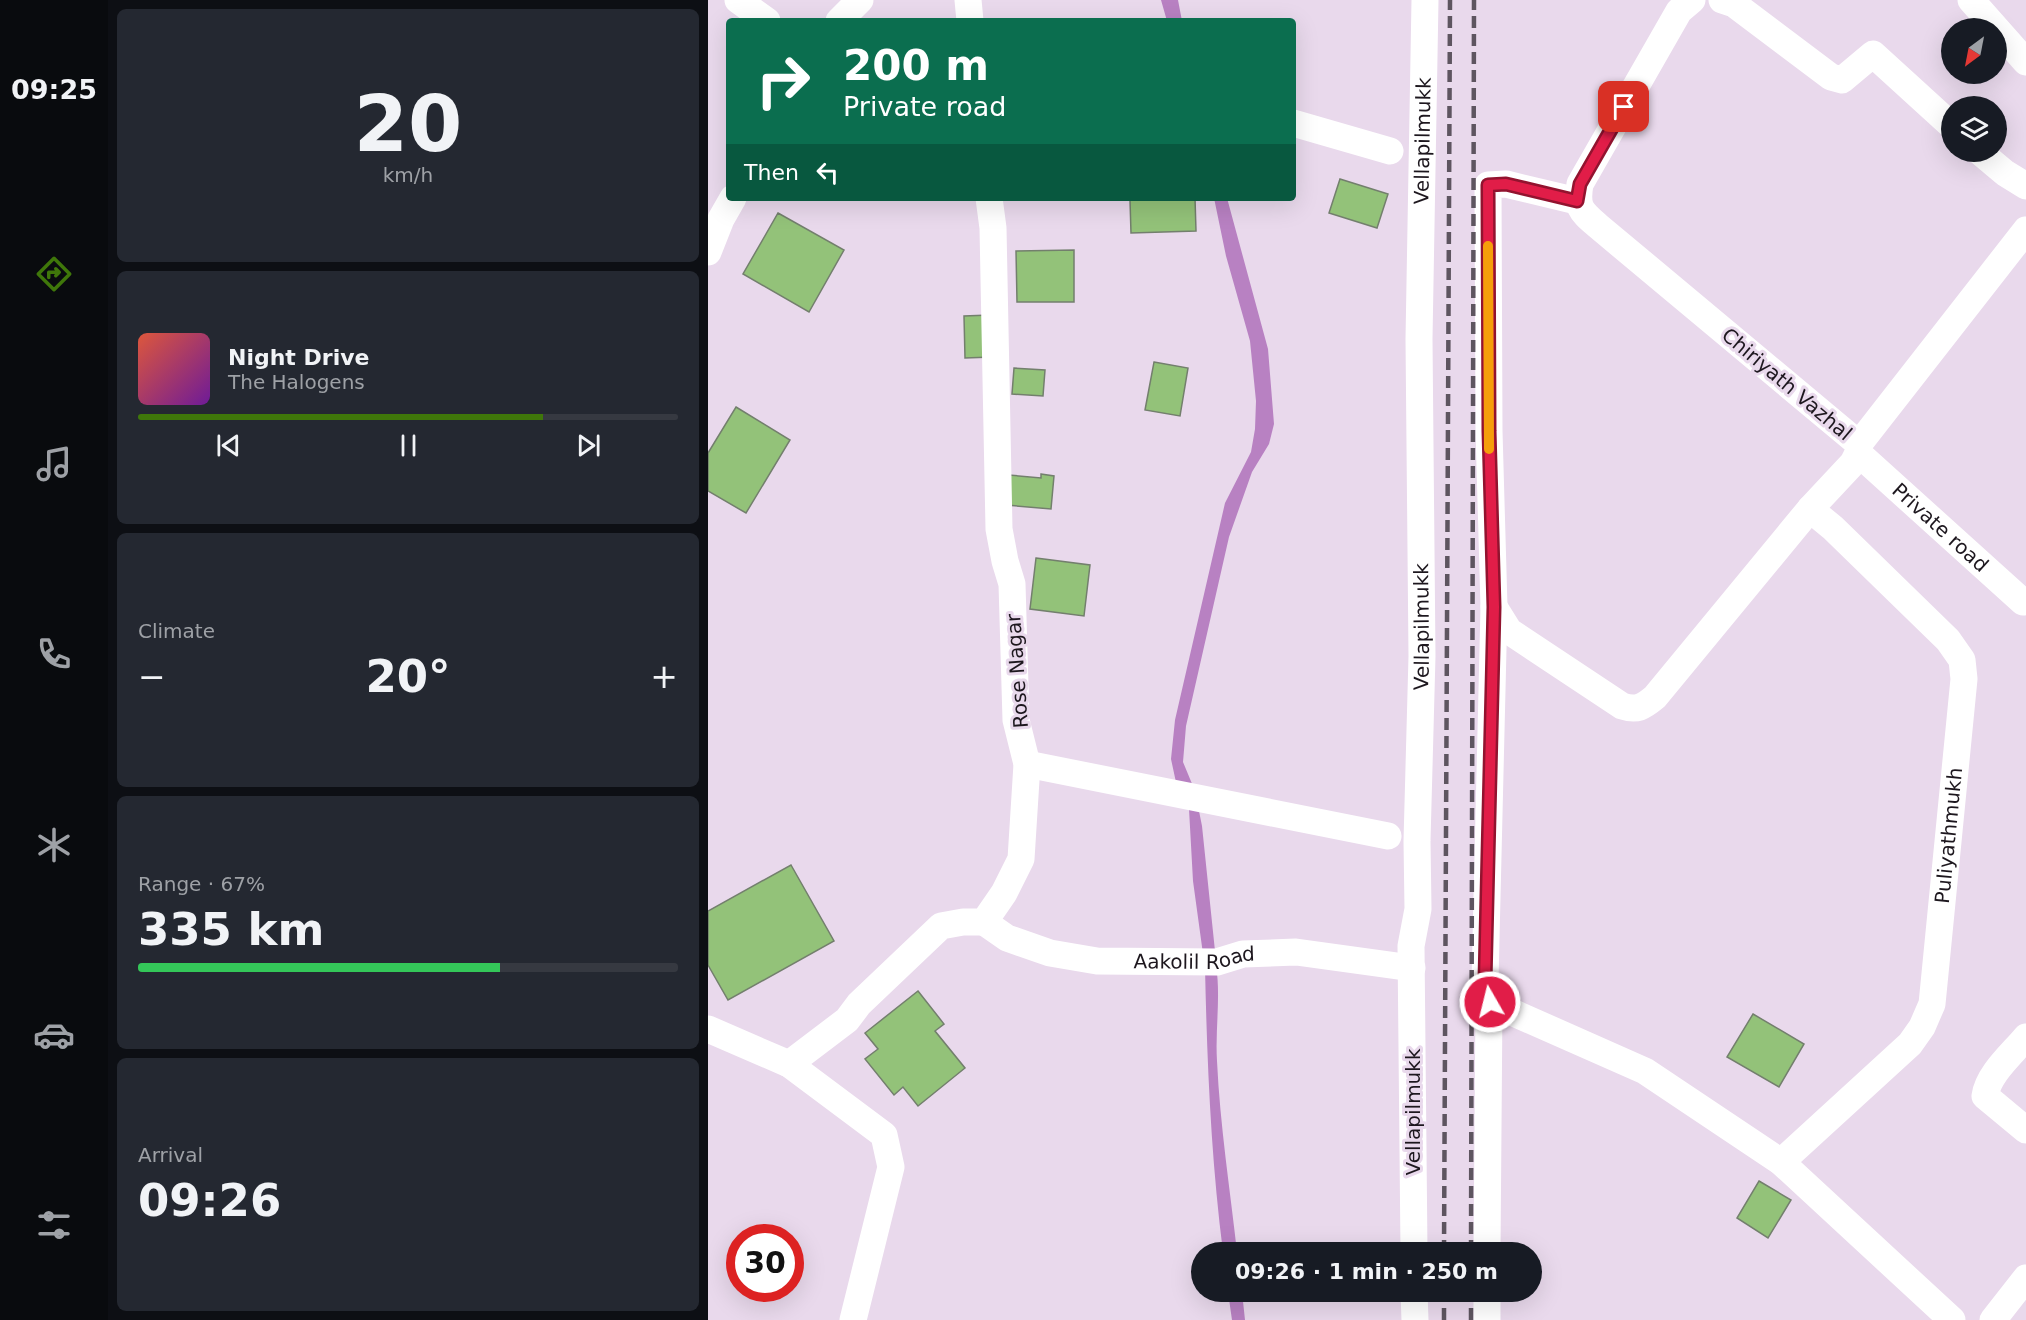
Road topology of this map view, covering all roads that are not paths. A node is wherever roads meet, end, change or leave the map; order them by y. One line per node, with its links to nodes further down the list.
1 (738, 0): 8 (street)
2 (860, 0): 9 (street)
3 (969, 0): 10 (street)
4 (1425, 0): 29 (street, Vellapilmukk)
5 (1692, 0): 19 (street)
6 (1722, 0): 12 (street)
7 (1971, 0): 11 (street)
8 (763, 18)
9 (842, 18)
10 (970, 18)
11 (2026, 62)
12 (1941, 116)
13 (1296, 124): 14 (street)
14 (1390, 151)
15 (1992, 162): 16 (street)
16 (2026, 186)
17 (732, 201): 21 (street)
18 (989, 201): 26 (street, Rose Nagar)
19 (1577, 201): 22 (street, Chiriyath Vazhal); 25 (street)
20 (2026, 230): 22 (street)
21 (708, 252)
22 (1859, 449): 23 (street, Chiriyath Vazhal); 24 (street, Private road)
23 (1810, 509): 25 (street, Chiriyath Vazhal); 35 (street, Puliyathmukh)
24 (2023, 602)
25 (1494, 607): 30 (street)
26 (1027, 764): 27 (street); 28 (street, Rose Nagar)
27 (1388, 837)
28 (984, 922): 29 (street, Aakolil Road); 33 (street)
29 (1412, 968): 36 (street, Vellapilmukk)
30 (1490, 1002): 35 (street); 37 (street)
31 (708, 1029): 33 (street)
32 (2026, 1037): 34 (street)
33 (789, 1064): 41 (street)
34 (2026, 1130)
35 (1781, 1162): 44 (street)
36 (1414, 1242)
37 (1487, 1242)
38 (2026, 1278): 45 (street)
39 (1414, 1302): 42 (street)
40 (1487, 1302): 43 (street)
41 (853, 1320)
42 (1415, 1320)
43 (1487, 1320)
44 (1952, 1320)
45 (1993, 1320)

